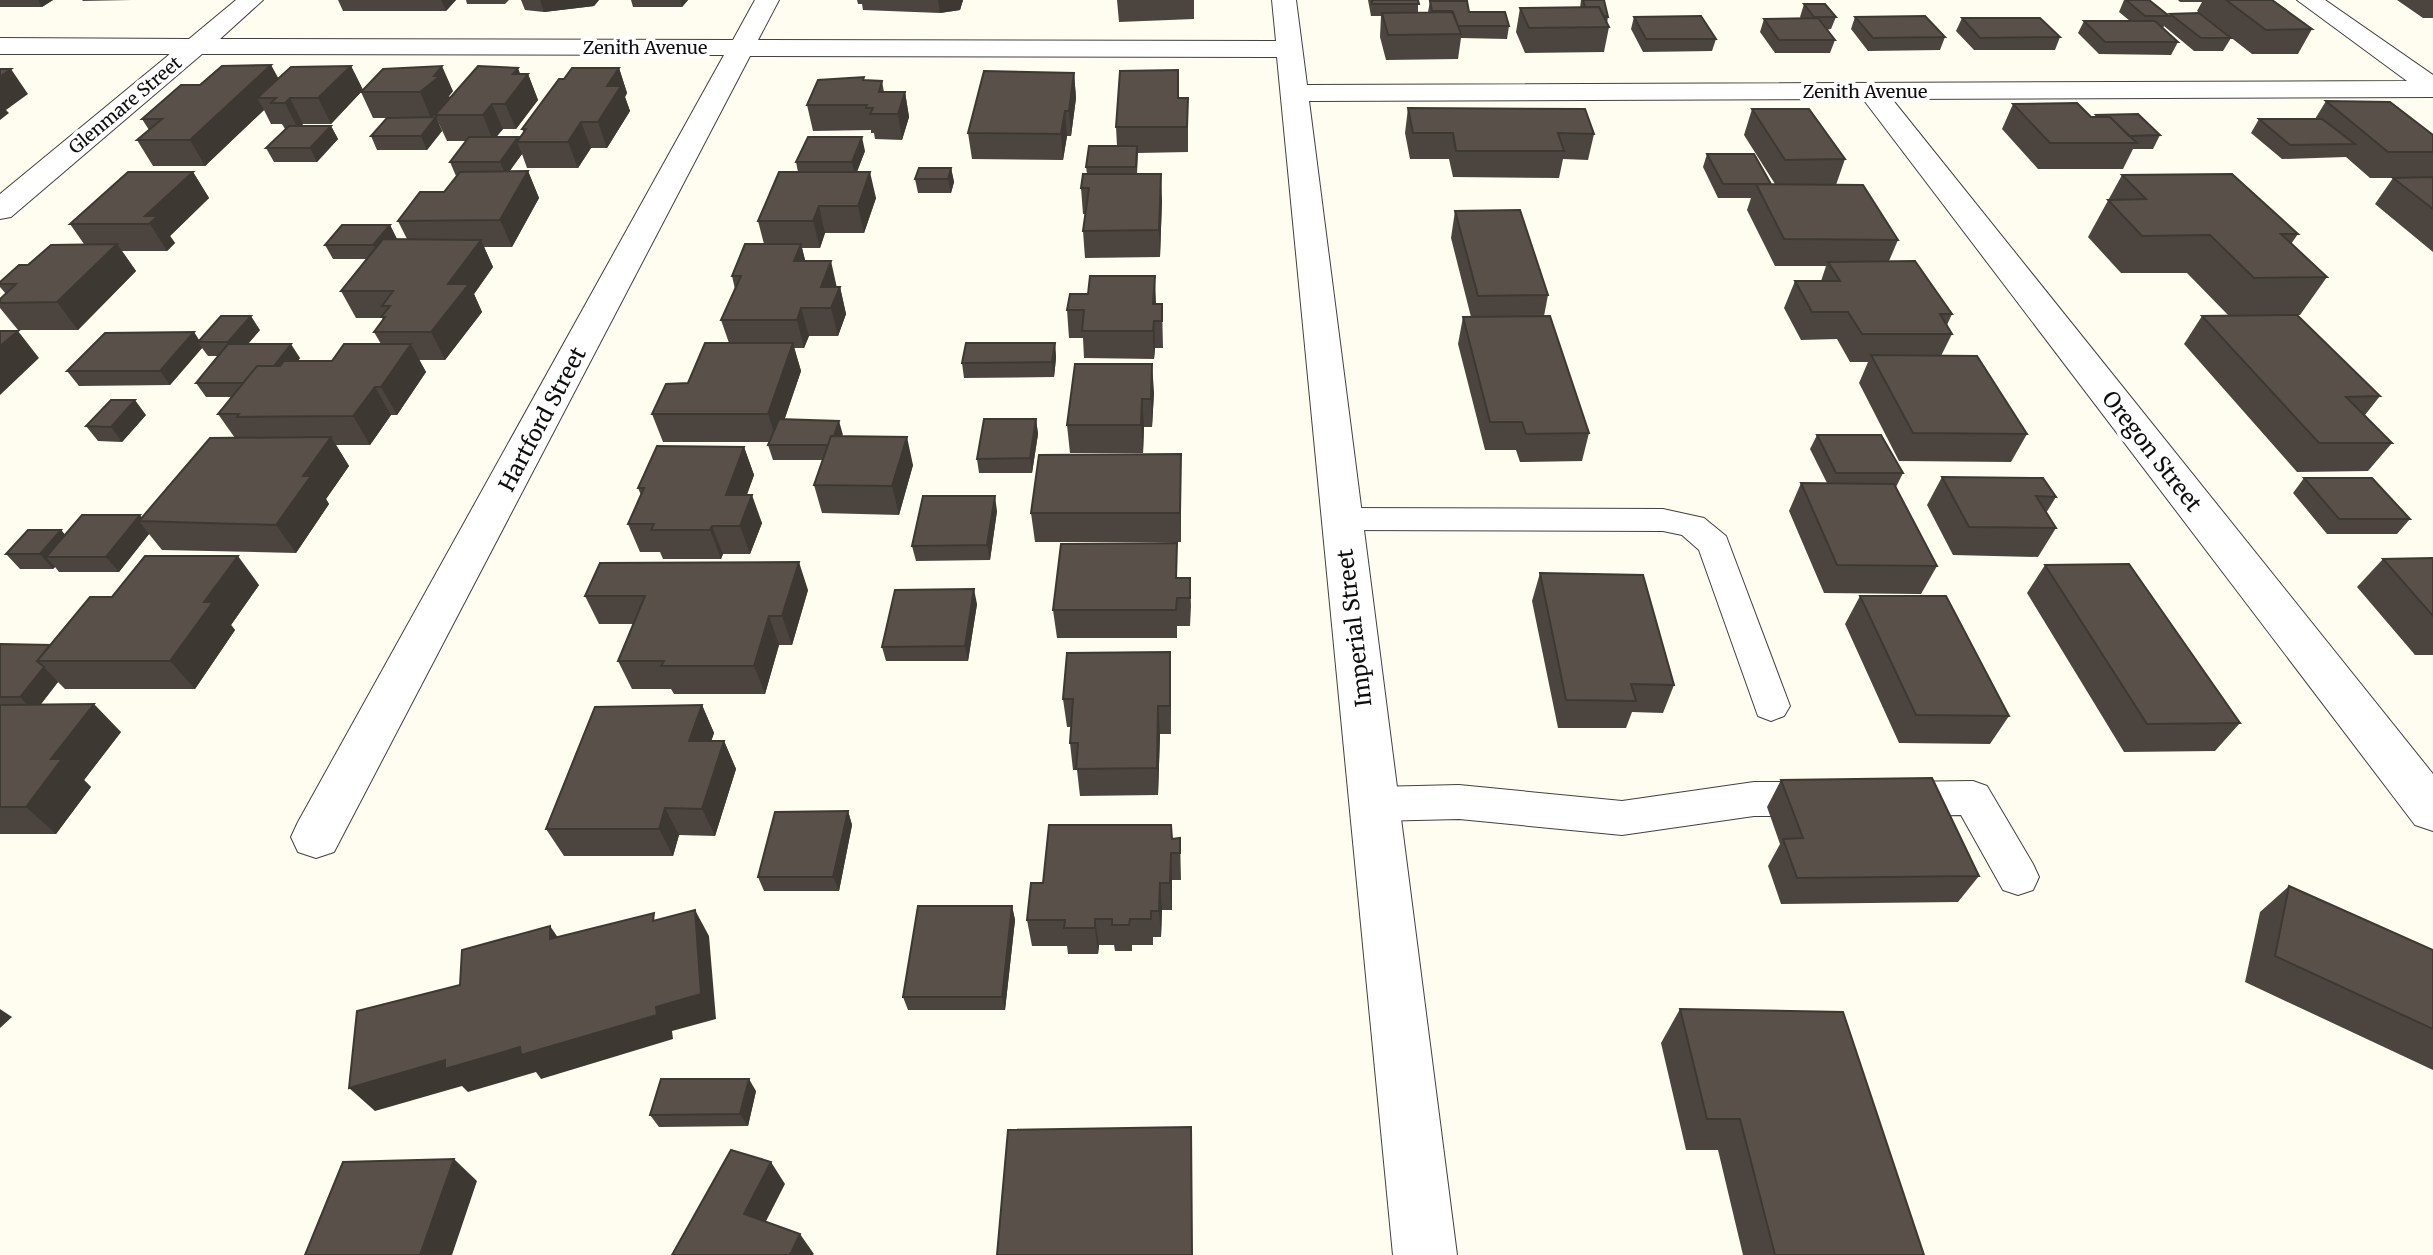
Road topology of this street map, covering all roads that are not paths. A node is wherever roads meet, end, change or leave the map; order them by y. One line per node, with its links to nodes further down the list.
1 (251, 0): 6 (street, Glenmare Street)
2 (767, 0): 7 (street, Hartford Street)
3 (1284, 0): 8 (street, Imperial Street)
4 (2309, 0): 9 (street)
5 (0, 46): 6 (street, Zenith Avenue)
6 (195, 46): 7 (street, Zenith Avenue); 12 (street, Glenmare Street)
7 (742, 48): 8 (street, Zenith Avenue); 17 (street, Hartford Street)
8 (1290, 49): 11 (street, Imperial Street)
9 (2433, 88): 10 (street, Zenith Avenue)
10 (1871, 91): 11 (street, Zenith Avenue); 16 (street, Oregon Street)
11 (1296, 93): 13 (street, Imperial Street)
12 (0, 210)
13 (1342, 519): 14 (lane); 15 (street, Imperial Street)
14 (1771, 706)
15 (1375, 804): 18 (lane); 19 (street, Imperial Street)
16 (2433, 810)
17 (316, 837)
18 (2018, 877)
19 (1425, 1255)

